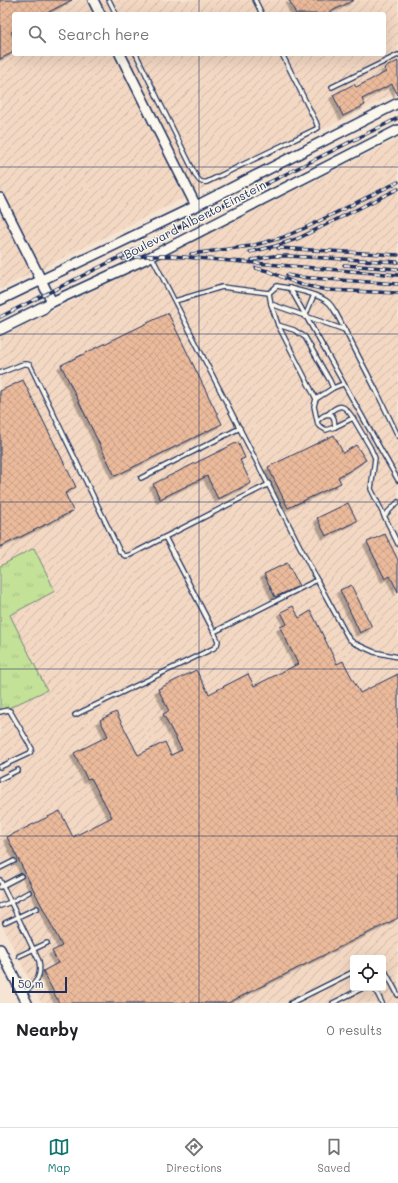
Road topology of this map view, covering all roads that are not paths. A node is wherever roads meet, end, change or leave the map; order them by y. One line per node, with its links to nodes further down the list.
1 (92, 0): 4 (main road)
2 (109, 0): 5 (lane)
3 (255, 0): 6 (lane)
4 (99, 12)
5 (115, 12)
6 (261, 12)
7 (398, 55): 11 (lane)
8 (121, 56): 15 (main road)
9 (137, 56): 10 (lane)
10 (283, 56)
11 (332, 87)
12 (398, 103): 15 (main road, Boulevard Alberto Einstein)
13 (398, 130): 17 (main road, Boulevard Alberto Einstein)
14 (0, 198): 16 (main road)
15 (196, 206): 18 (main road, Boulevard Alberto Einstein)
16 (3, 213): 18 (main road)
17 (152, 256): 23 (lane); 24 (main road, Boulevard Alberto Einstein)
18 (42, 280): 22 (main road, Boulevard Alberto Einstein); 24 (main road)
19 (290, 288): 20 (lane); 21 (lane); 26 (lane)
20 (269, 294): 23 (lane); 25 (lane)
21 (314, 295): 26 (lane); 29 (lane)
22 (0, 300)
23 (175, 301): 39 (lane)
24 (52, 302): 28 (main road, Boulevard Alberto Einstein); 30 (lane)
25 (271, 304): 26 (lane); 27 (lane)
26 (305, 316): 29 (lane); 32 (lane)
27 (278, 325): 33 (lane); 34 (lane)
28 (0, 328)
29 (345, 330): 40 (lane)
30 (0, 333)
31 (0, 373): 46 (lane)
32 (343, 384): 33 (lane); 42 (lane)
33 (333, 388): 34 (lane)
34 (316, 399): 37 (lane)
35 (328, 414): 36 (lane); 37 (lane); 38 (lane)
36 (353, 418): 38 (lane); 45 (lane)
37 (318, 420): 38 (lane)
38 (335, 427)
39 (240, 428): 41 (lane); 43 (lane)
40 (398, 436)
41 (141, 478)
42 (398, 480)
43 (269, 484): 46 (lane); 48 (lane)
44 (398, 502): 45 (lane)
45 (384, 516): 47 (lane)
46 (166, 537): 49 (lane)
47 (398, 544)
48 (318, 580): 49 (lane); 50 (lane)
49 (214, 632): 52 (lane)
50 (398, 657)
51 (0, 712): 53 (lane)
52 (75, 715)
53 (0, 767)
54 (18, 770): 55 (lane)
55 (0, 779)
56 (14, 861): 57 (lane)
57 (0, 868)
58 (21, 876): 60 (lane)
59 (0, 880): 60 (lane)
60 (1, 886): 62 (lane)
61 (29, 892): 62 (lane)
62 (11, 902): 63 (lane); 65 (lane)
63 (0, 906)
64 (37, 908): 65 (lane)
65 (18, 918): 66 (lane); 69 (lane)
66 (5, 924)
67 (46, 943): 69 (lane)
68 (0, 949): 75 (main road)
69 (33, 949): 70 (lane); 75 (lane)
70 (19, 956)
71 (386, 973): 76 (lane)
72 (350, 974): 78 (lane)
73 (357, 991): 79 (lane)
74 (376, 991): 80 (lane)
75 (22, 994): 77 (main road)
76 (398, 996)
77 (27, 1003)
78 (291, 1003)
79 (333, 1003)
80 (382, 1003)

